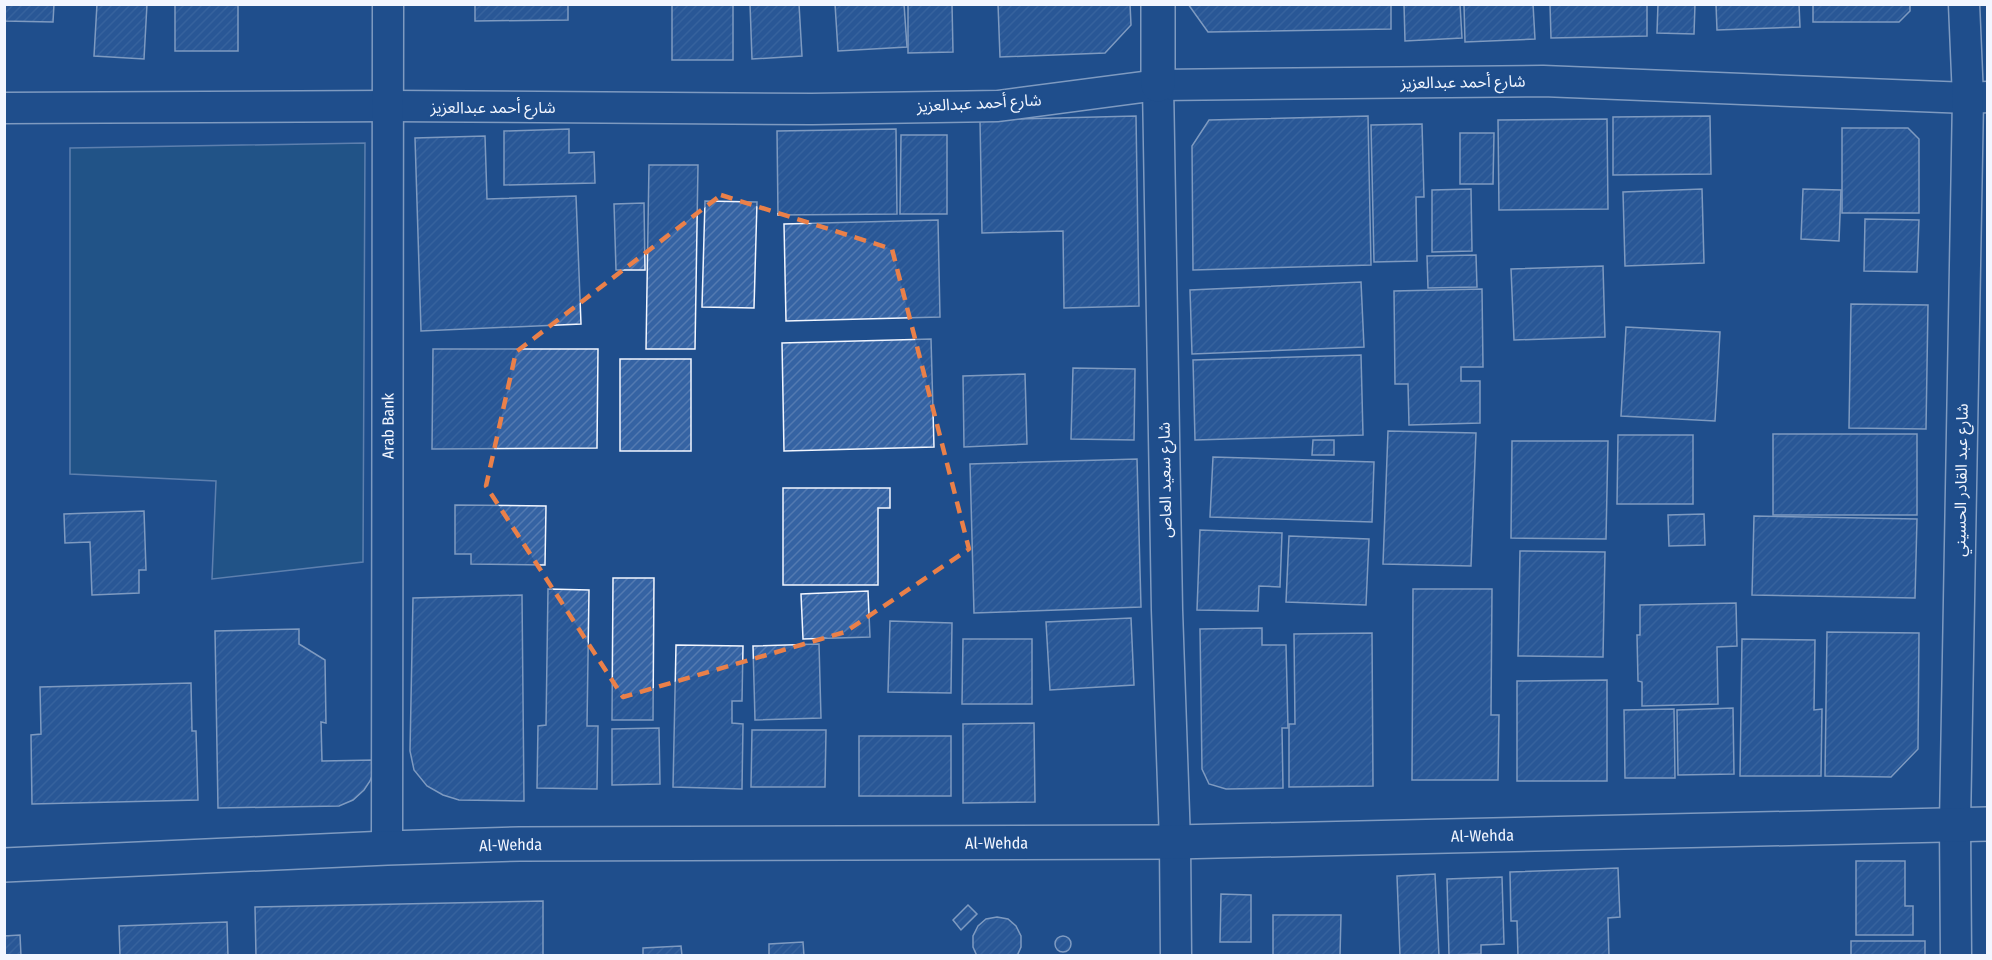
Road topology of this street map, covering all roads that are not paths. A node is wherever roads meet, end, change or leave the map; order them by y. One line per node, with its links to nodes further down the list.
1 (388, 4): 6 (street, Arab Bank)
2 (1158, 4): 4 (main road, شارع سعيد العاص)
3 (1964, 4): 5 (street, شارع عبد القادر الحسيني)
4 (1158, 85): 5 (street, شارع أحمد عبدالعزيز); 6 (street, شارع أحمد عبدالعزيز); 10 (street, شارع سعيد العاص)
5 (1978, 97): 8 (street, شارع عبد القادر الحسيني)
6 (389, 106): 7 (street, شارع أحمد عبدالعزيز); 11 (street, Arab Bank)
7 (4, 108)
8 (1955, 824): 9 (main road, Al-Wehda); 10 (main road, Al-Wehda); 14 (street, شارع عبد القادر الحسيني)
9 (1988, 824)
10 (1175, 843): 11 (main road, Al-Wehda); 13 (street, شارع سعيد العاص)
11 (387, 848): 12 (main road, Al-Wehda)
12 (4, 865)
13 (1176, 956)
14 (1956, 956)

